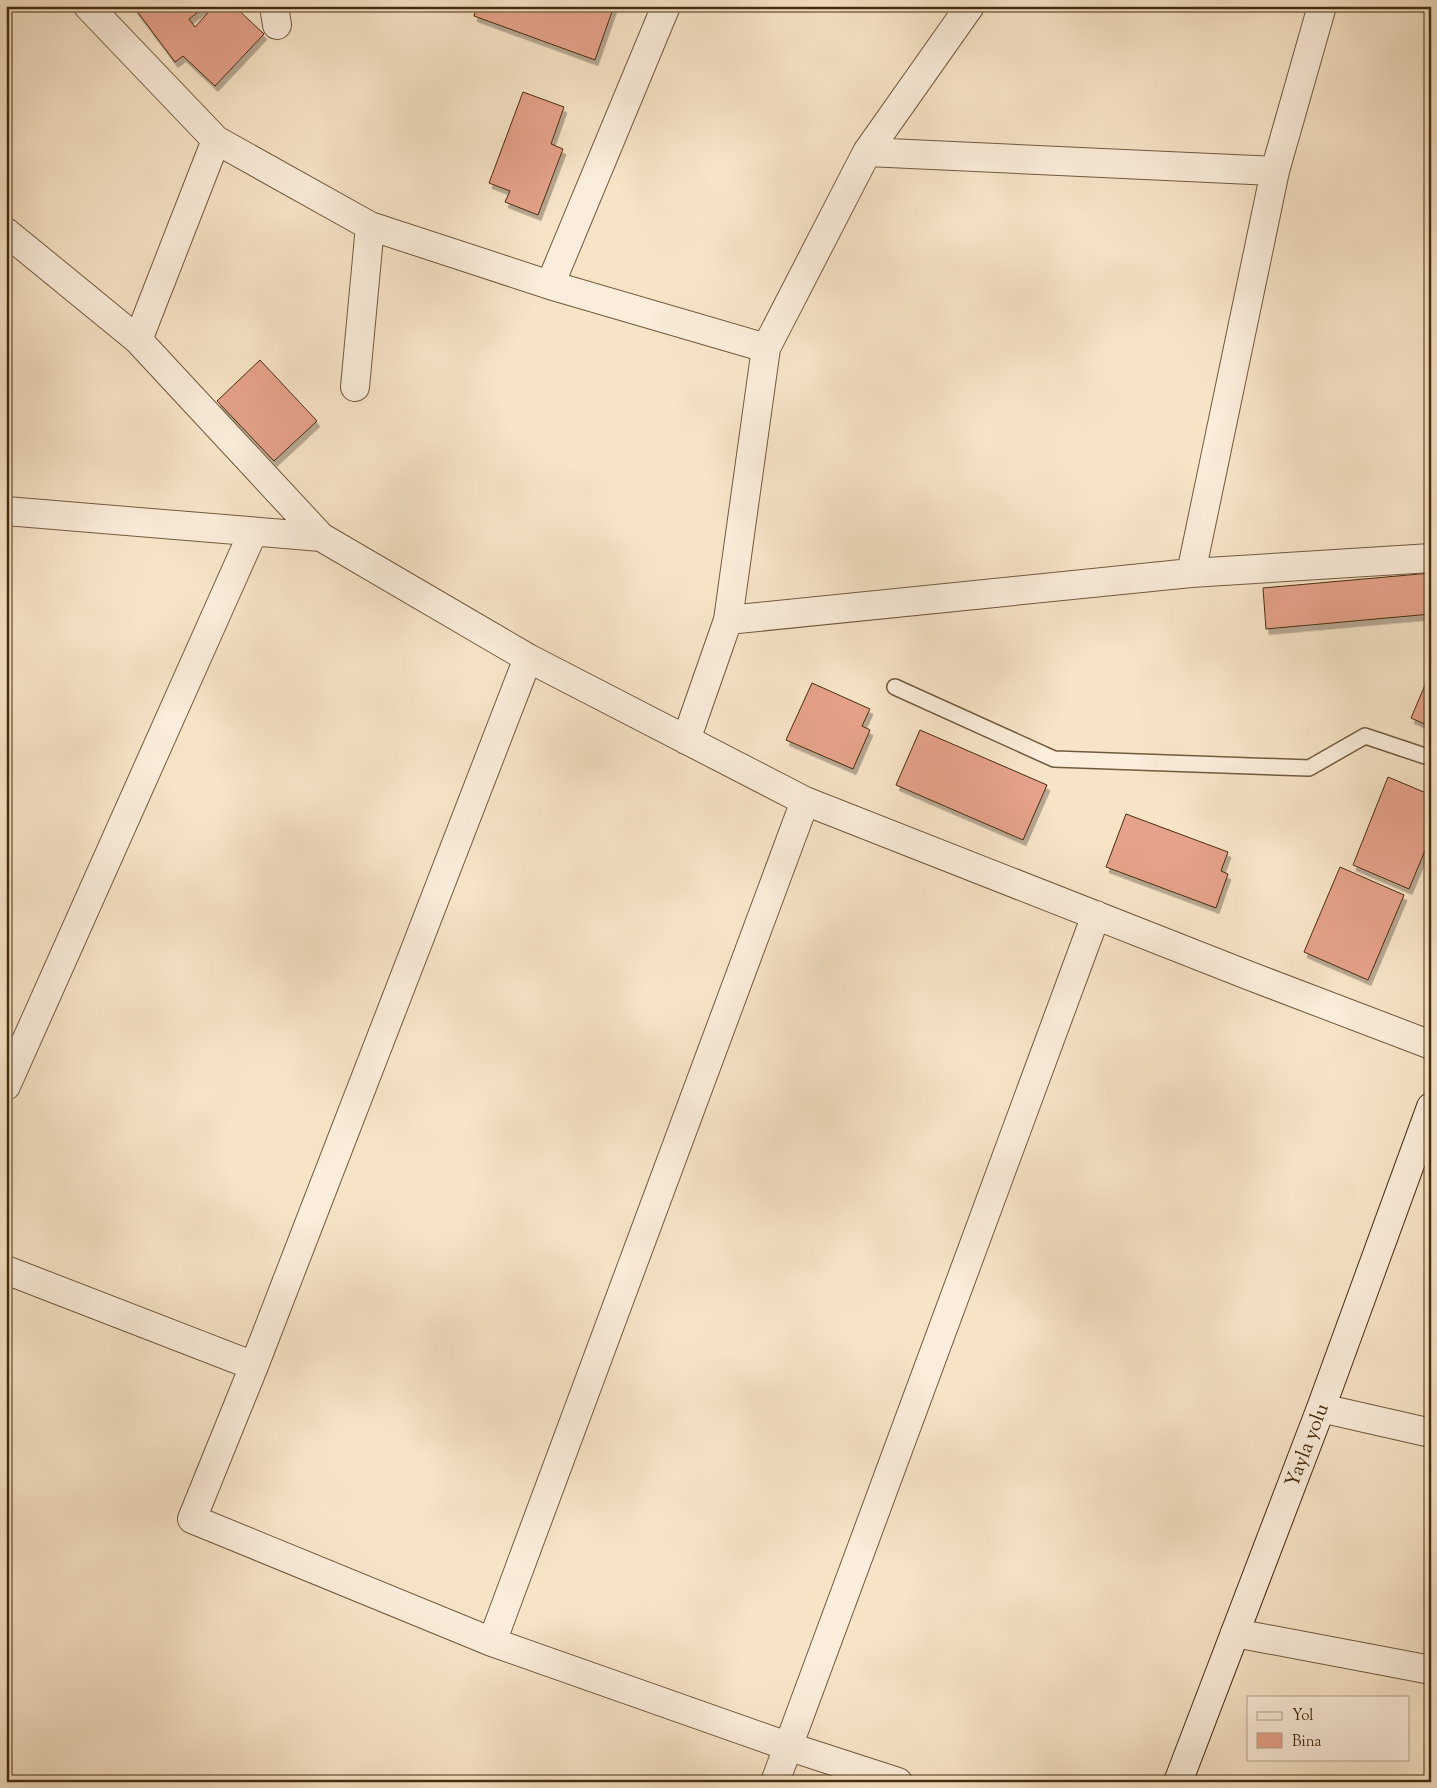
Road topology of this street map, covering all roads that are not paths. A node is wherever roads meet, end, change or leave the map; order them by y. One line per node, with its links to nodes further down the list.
1 (88, 6): 5 (street)
2 (666, 6): 10 (street)
3 (970, 6): 6 (street)
4 (1322, 6): 7 (street)
5 (216, 140): 8 (street); 11 (street)
6 (868, 152): 7 (street); 12 (street)
7 (1275, 171): 18 (street)
8 (370, 226): 10 (street); 13 (street)
9 (6, 232): 11 (street)
10 (550, 285): 12 (street)
11 (138, 340): 16 (street)
12 (766, 348): 19 (street)
13 (355, 387)
14 (6, 511): 15 (street)
15 (253, 532): 16 (street); 27 (street)
16 (321, 537): 20 (street)
17 (1431, 558): 18 (street)
18 (1191, 573): 19 (street)
19 (728, 620): 22 (street)
20 (528, 658): 22 (street); 30 (street)
21 (895, 687): 23 (lane)
22 (686, 740): 24 (street)
23 (1431, 758)
24 (804, 801): 25 (street); 34 (street)
25 (1096, 915): 26 (street); 36 (street)
26 (1431, 1045)
27 (6, 1086)
28 (1431, 1107): 31 (street, Yayla yolu)
29 (6, 1270): 30 (street)
30 (254, 1366): 34 (street)
31 (1321, 1408): 32 (street); 33 (street, Yayla yolu)
32 (1431, 1433)
33 (1235, 1633): 35 (street); 39 (street, Yayla yolu)
34 (492, 1642): 36 (street)
35 (1431, 1670)
36 (788, 1746): 37 (street); 38 (street)
37 (775, 1782)
38 (898, 1782)
39 (1178, 1782)

